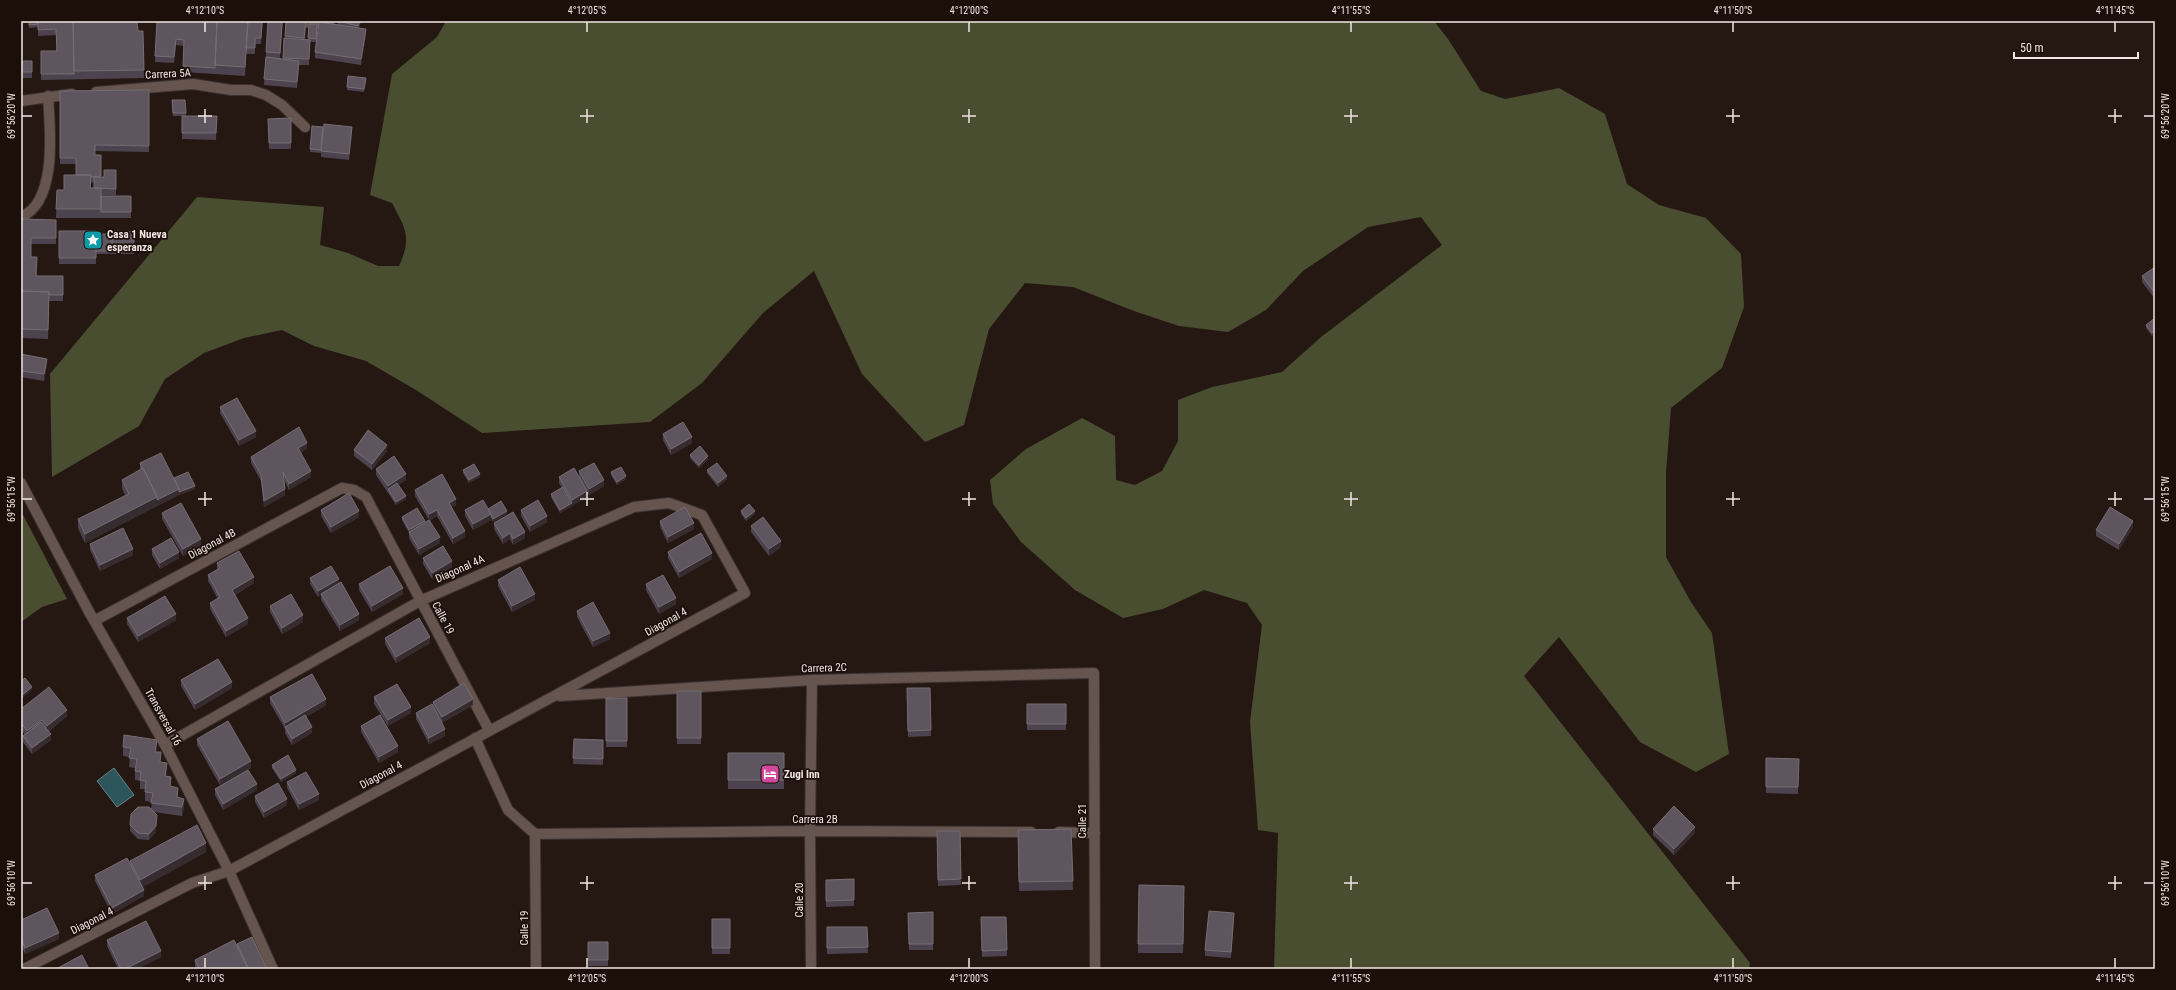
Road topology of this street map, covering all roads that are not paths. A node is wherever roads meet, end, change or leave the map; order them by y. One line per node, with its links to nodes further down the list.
1 (298, 21): 2 (street)
2 (329, 26)
3 (48, 96): 4 (street, Carrera 5A); 5 (street, Carrera 5A); 6 (street)
4 (21, 101)
5 (305, 127)
6 (21, 217)
7 (21, 483): 11 (street, Transversal 16)
8 (342, 488): 10 (street, Calle 19); 11 (street, Diagonal 4B)
9 (744, 593): 10 (street, Diagonal 4A); 14 (street, Diagonal 4)
10 (420, 600): 15 (street, Calle 19); 17 (street, Diagonal 4A)
11 (94, 621): 17 (street, Transversal 16)
12 (1094, 673): 13 (street, Carrera 2C); 19 (street, Calle 21)
13 (812, 680): 14 (street, Carrera 2C); 18 (street, Calle 20)
14 (556, 697): 15 (street, Diagonal 4)
15 (489, 730): 16 (street, Diagonal 4)
16 (475, 738): 20 (street); 21 (street, Diagonal 4)
17 (165, 745): 21 (street, Transversal 16)
18 (810, 831): 19 (street, Carrera 2B); 20 (street, Carrera 2B); 25 (street, Calle 20)
19 (1094, 833): 26 (street, Calle 21)
20 (535, 834): 24 (street, Calle 19)
21 (229, 871): 22 (street, Diagonal 4); 23 (street, Transversal 16)
22 (24, 969)
23 (274, 969)
24 (536, 969)
25 (811, 969)
26 (1095, 969)

